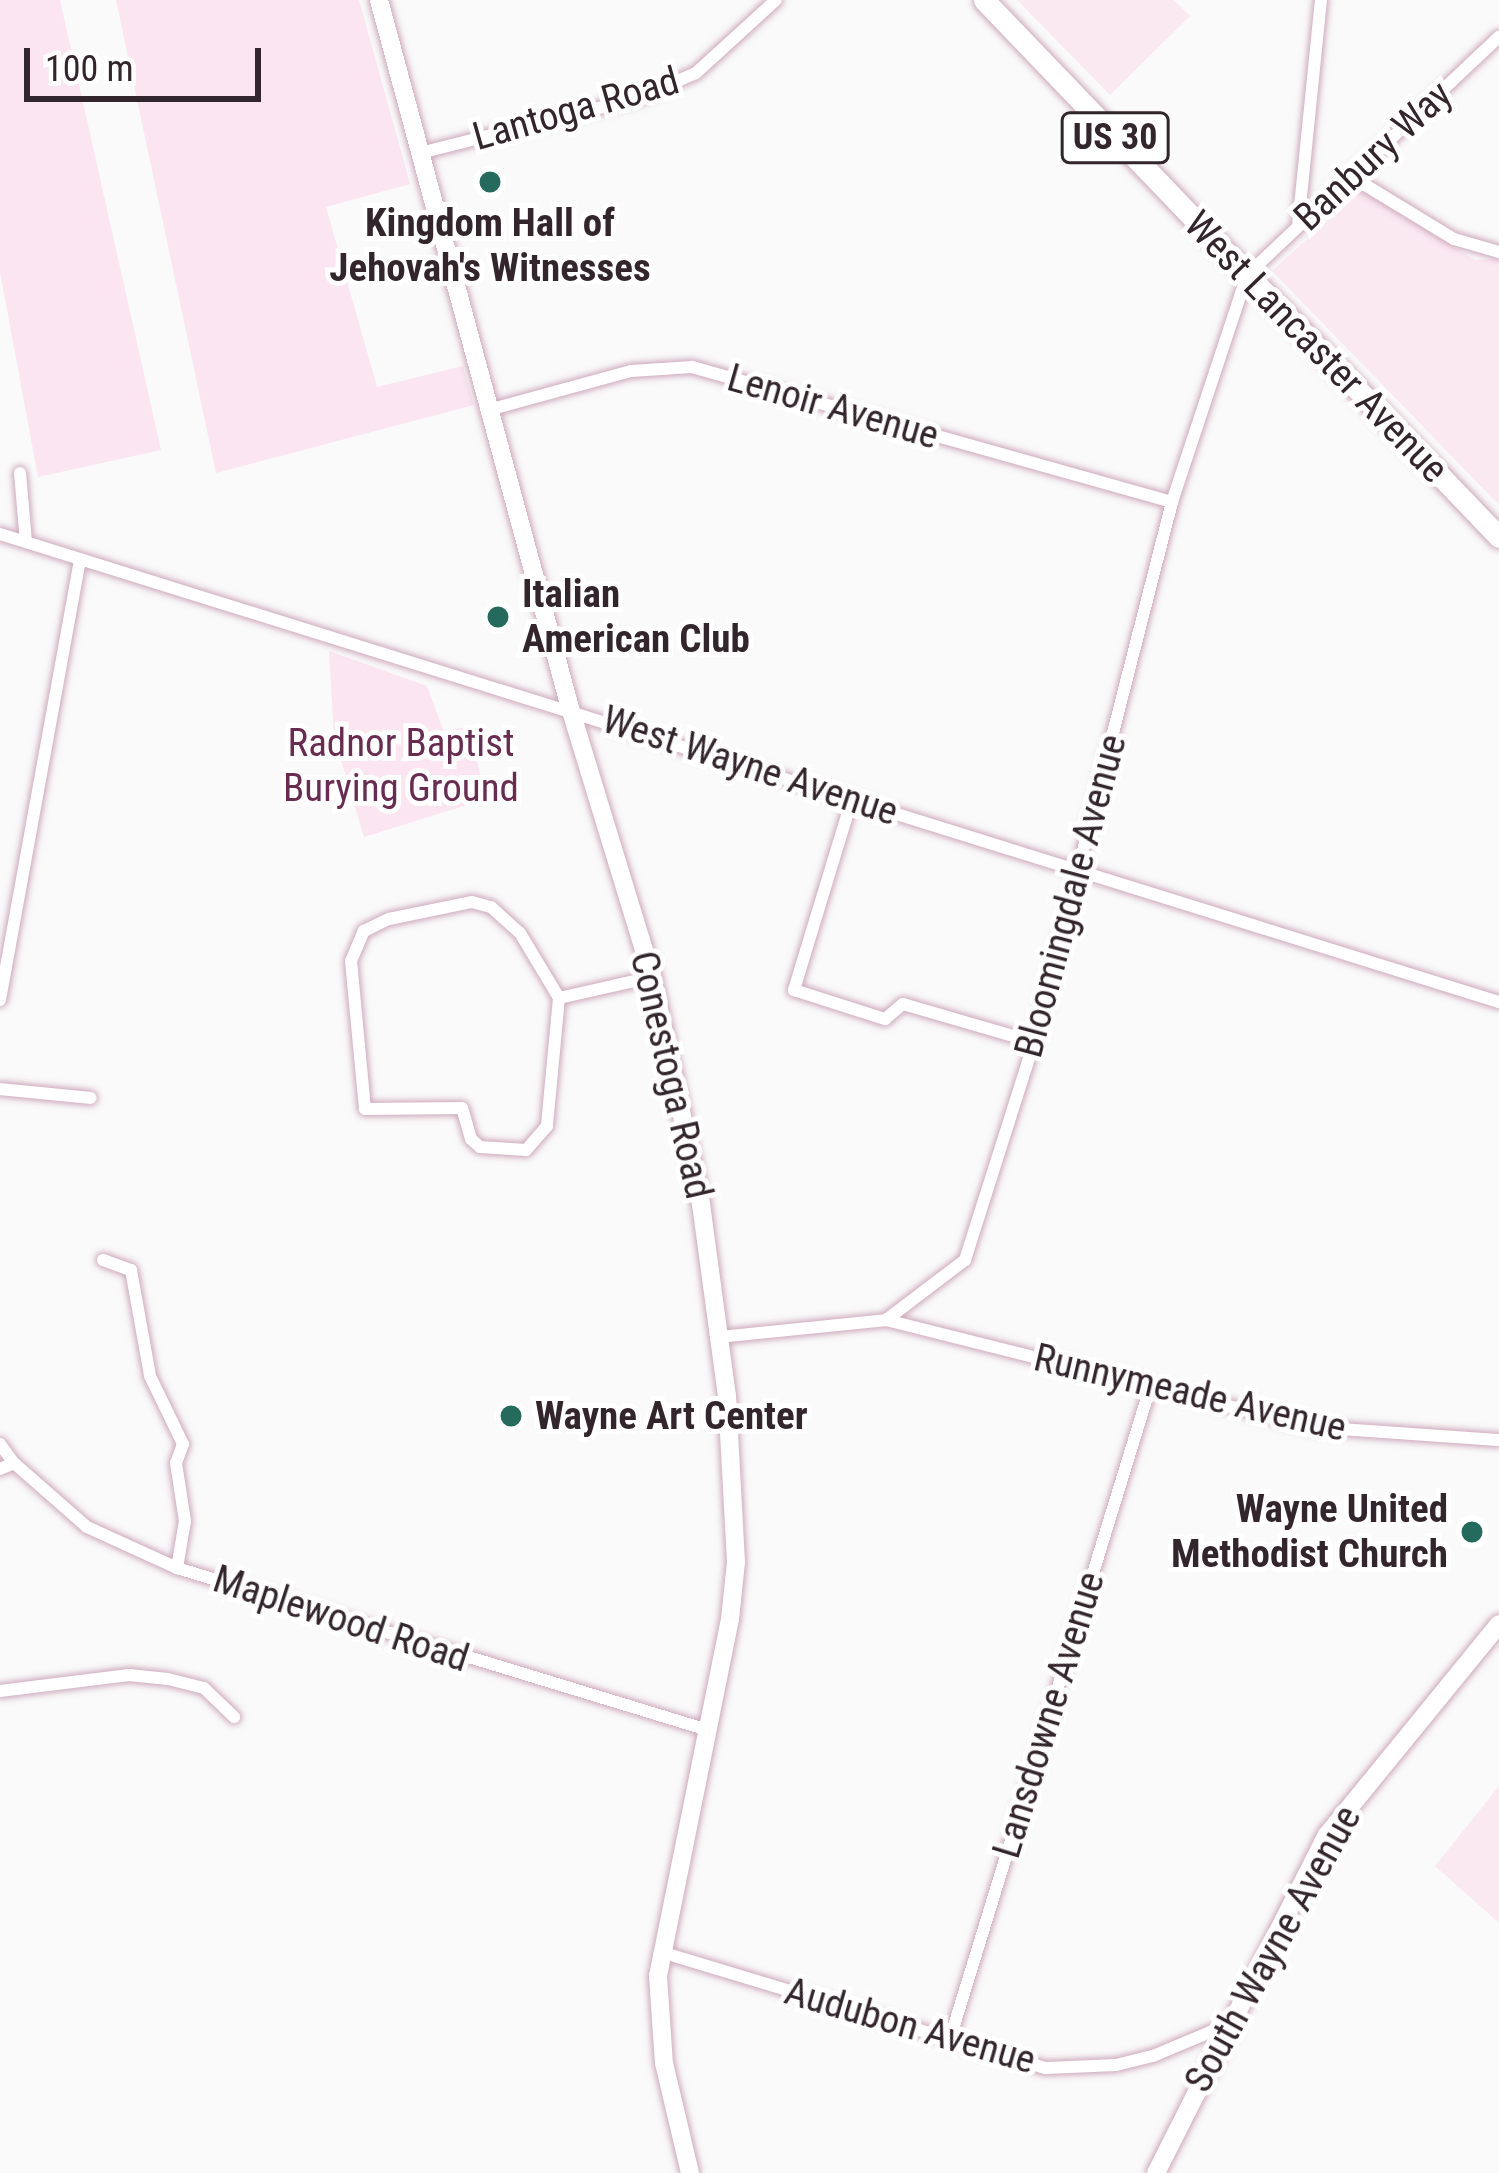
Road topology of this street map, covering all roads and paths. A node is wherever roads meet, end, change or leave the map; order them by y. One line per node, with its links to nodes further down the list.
1 (379, 0): 6 (main road, Conestoga Road)
2 (776, 0): 6 (street, Lantoga Road)
3 (984, 0): 10 (highway, West Lancaster Avenue / US 30)
4 (1321, 0): 8 (street)
5 (1499, 37): 7 (street, Banbury Way)
6 (420, 153): 11 (main road, Conestoga Road)
7 (1352, 177): 8 (street, Banbury Way); 9 (street)
8 (1298, 226): 10 (street, Banbury Way)
9 (1499, 252)
10 (1247, 275): 13 (street, Bloomingdale Avenue); 15 (highway, West Lancaster Avenue / US 30)
11 (492, 409): 13 (street, Lenoir Avenue); 18 (main road, Conestoga Road)
12 (20, 473): 16 (street)
13 (1172, 502): 20 (street, Bloomingdale Avenue)
14 (0, 534): 16 (street, West Wayne Avenue)
15 (1499, 537)
16 (26, 542): 17 (street, West Wayne Avenue)
17 (80, 559): 18 (street, West Wayne Avenue); 21 (street)
18 (570, 708): 19 (street, West Wayne Avenue); 22 (main road, Conestoga Road)
19 (852, 799): 20 (street, West Wayne Avenue); 26 (street)
20 (1078, 871): 25 (street, West Wayne Avenue); 26 (street, Bloomingdale Avenue)
21 (7, 930): 24 (street)
22 (652, 977): 23 (street); 31 (main road, Conestoga Road)
23 (560, 998): 23 (street)
24 (0, 1000)
25 (1499, 1001)
26 (1034, 1042): 30 (street, Bloomingdale Avenue)
27 (0, 1089): 28 (street)
28 (91, 1097)
29 (103, 1261): 36 (street)
30 (886, 1320): 31 (street); 32 (street, Runnymeade Avenue)
31 (719, 1337): 40 (main road, Conestoga Road)
32 (1150, 1388): 33 (street, Runnymeade Avenue); 43 (street, Lansdowne Avenue)
33 (1499, 1441)
34 (0, 1444): 35 (street, Maplewood Road)
35 (7, 1466): 36 (street, Maplewood Road)
36 (177, 1568): 40 (street, Maplewood Road)
37 (1499, 1624): 42 (main road, South Wayne Avenue)
38 (0, 1691): 39 (street)
39 (233, 1717)
40 (708, 1730): 41 (main road, Conestoga Road)
41 (660, 1951): 43 (street, Audubon Avenue); 44 (main road, Conestoga Road)
42 (1229, 2024): 43 (street, Audubon Avenue); 45 (main road, South Wayne Avenue)
43 (949, 2042)
44 (690, 2173)
45 (1156, 2173)

